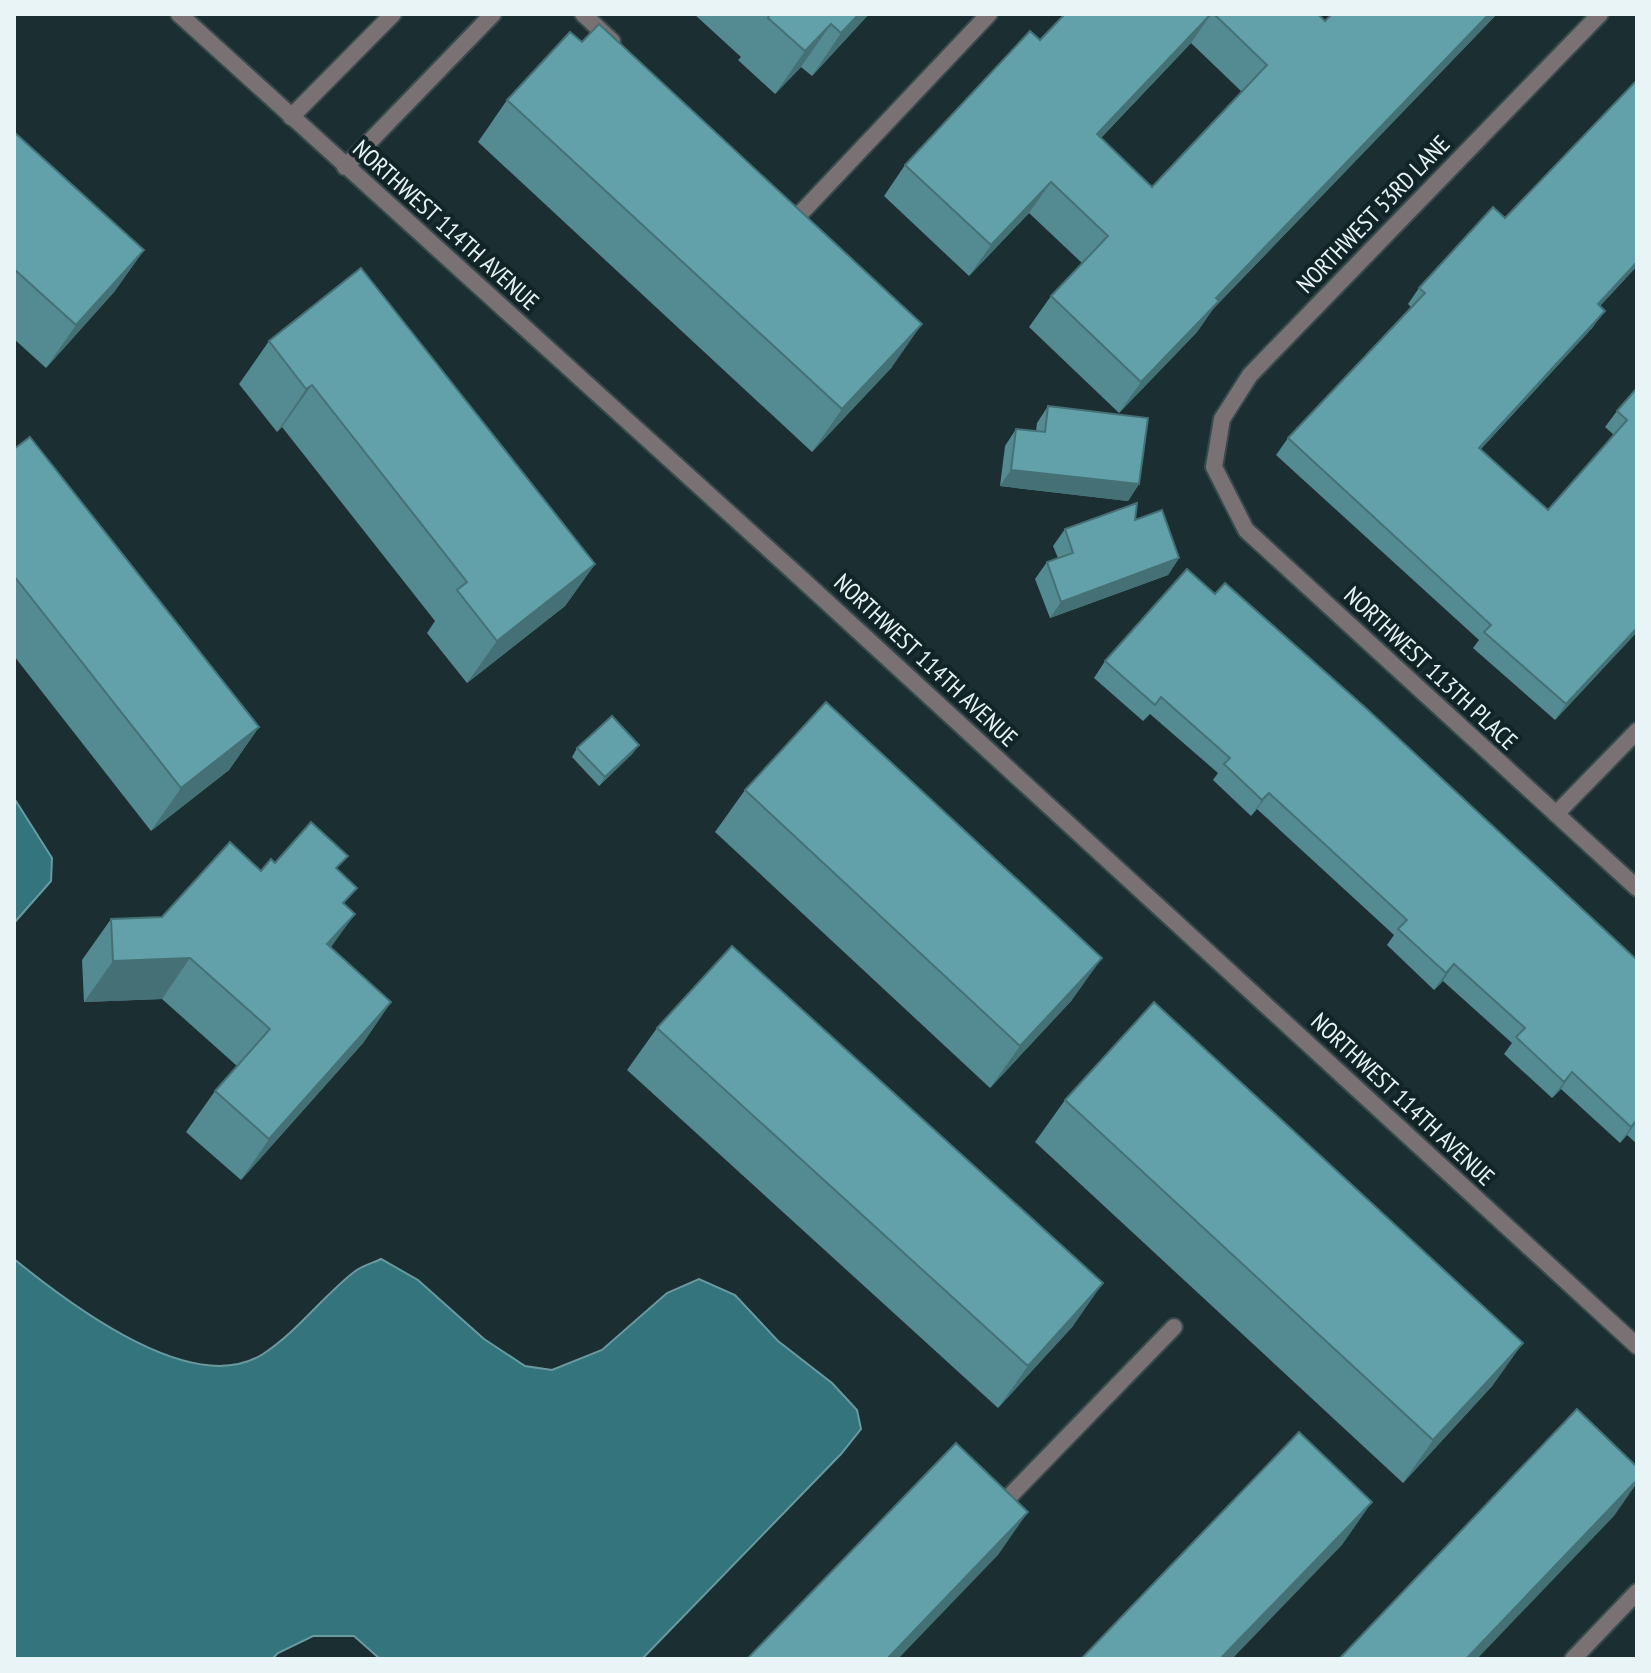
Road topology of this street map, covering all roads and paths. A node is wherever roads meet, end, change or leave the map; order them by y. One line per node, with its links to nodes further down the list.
1 (179, 14): 8 (street, NORTHWEST 114TH AVENUE)
2 (393, 14): 8 (street)
3 (493, 14): 9 (street)
4 (583, 14): 7 (street)
5 (989, 14): 10 (street)
6 (1600, 14): 11 (street, NORTHWEST 53RD LANE)
7 (629, 56)
8 (291, 117): 9 (street, NORTHWEST 114TH AVENUE)
9 (345, 167): 16 (street, NORTHWEST 114TH AVENUE)
10 (800, 214)
11 (1214, 467): 13 (street, NORTHWEST 113TH PLACE)
12 (1637, 731): 13 (street)
13 (1556, 814): 14 (street, NORTHWEST 113TH PLACE)
14 (1637, 888)
15 (1174, 1327): 17 (street)
16 (1637, 1346)
17 (1005, 1501)
18 (1637, 1592): 19 (street)
19 (1573, 1659)

